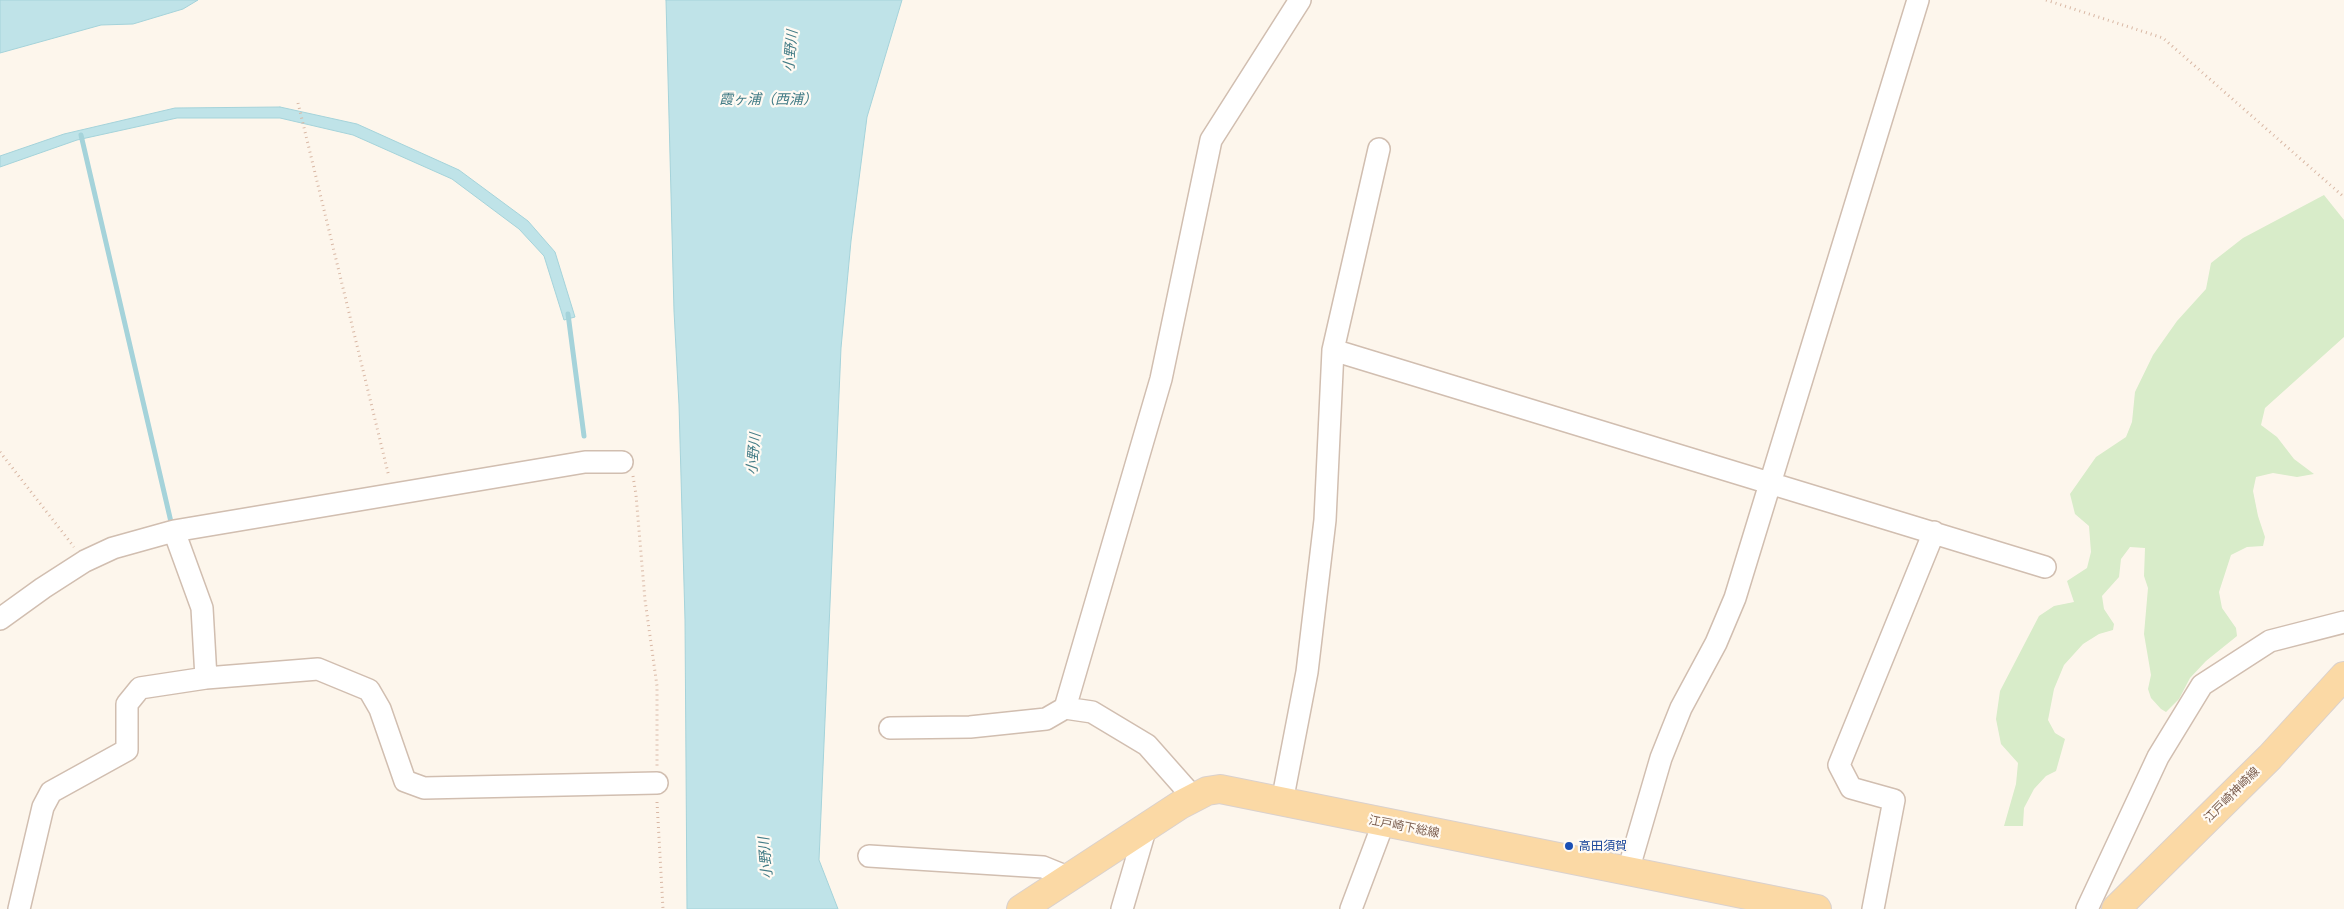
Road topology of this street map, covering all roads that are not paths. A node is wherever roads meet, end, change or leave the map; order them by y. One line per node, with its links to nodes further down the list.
1 (1300, 0): 14 (street)
2 (1918, 0): 6 (street)
3 (1379, 149): 4 (street)
4 (1333, 350): 6 (street); 18 (street)
5 (622, 462): 7 (street)
6 (1769, 483): 8 (street); 22 (street)
7 (174, 530): 10 (street); 13 (street)
8 (1934, 532): 9 (street); 29 (street)
9 (2045, 567)
10 (0, 619)
11 (2344, 622): 30 (street)
12 (2344, 676): 31 (main road, 江戸崎神崎線)
13 (206, 678): 16 (street); 24 (street)
14 (1065, 708): 15 (street); 17 (street)
15 (890, 728)
16 (657, 783)
17 (1193, 797): 18 (main road, 江戸崎下総線); 20 (main road, 江戸崎下総線)
18 (1282, 802): 19 (main road, 江戸崎下総線)
19 (1383, 824): 22 (main road, 江戸崎下総線); 27 (street)
20 (1146, 827): 23 (main road, 江戸崎下総線); 26 (street)
21 (869, 856): 23 (street)
22 (1628, 870): 28 (main road, 江戸崎下総線)
23 (1070, 878): 25 (main road, 江戸崎下総線)
24 (19, 909)
25 (1021, 909)
26 (1122, 909)
27 (1351, 909)
28 (1817, 909)
29 (1873, 909)
30 (2087, 909)
31 (2116, 909)

